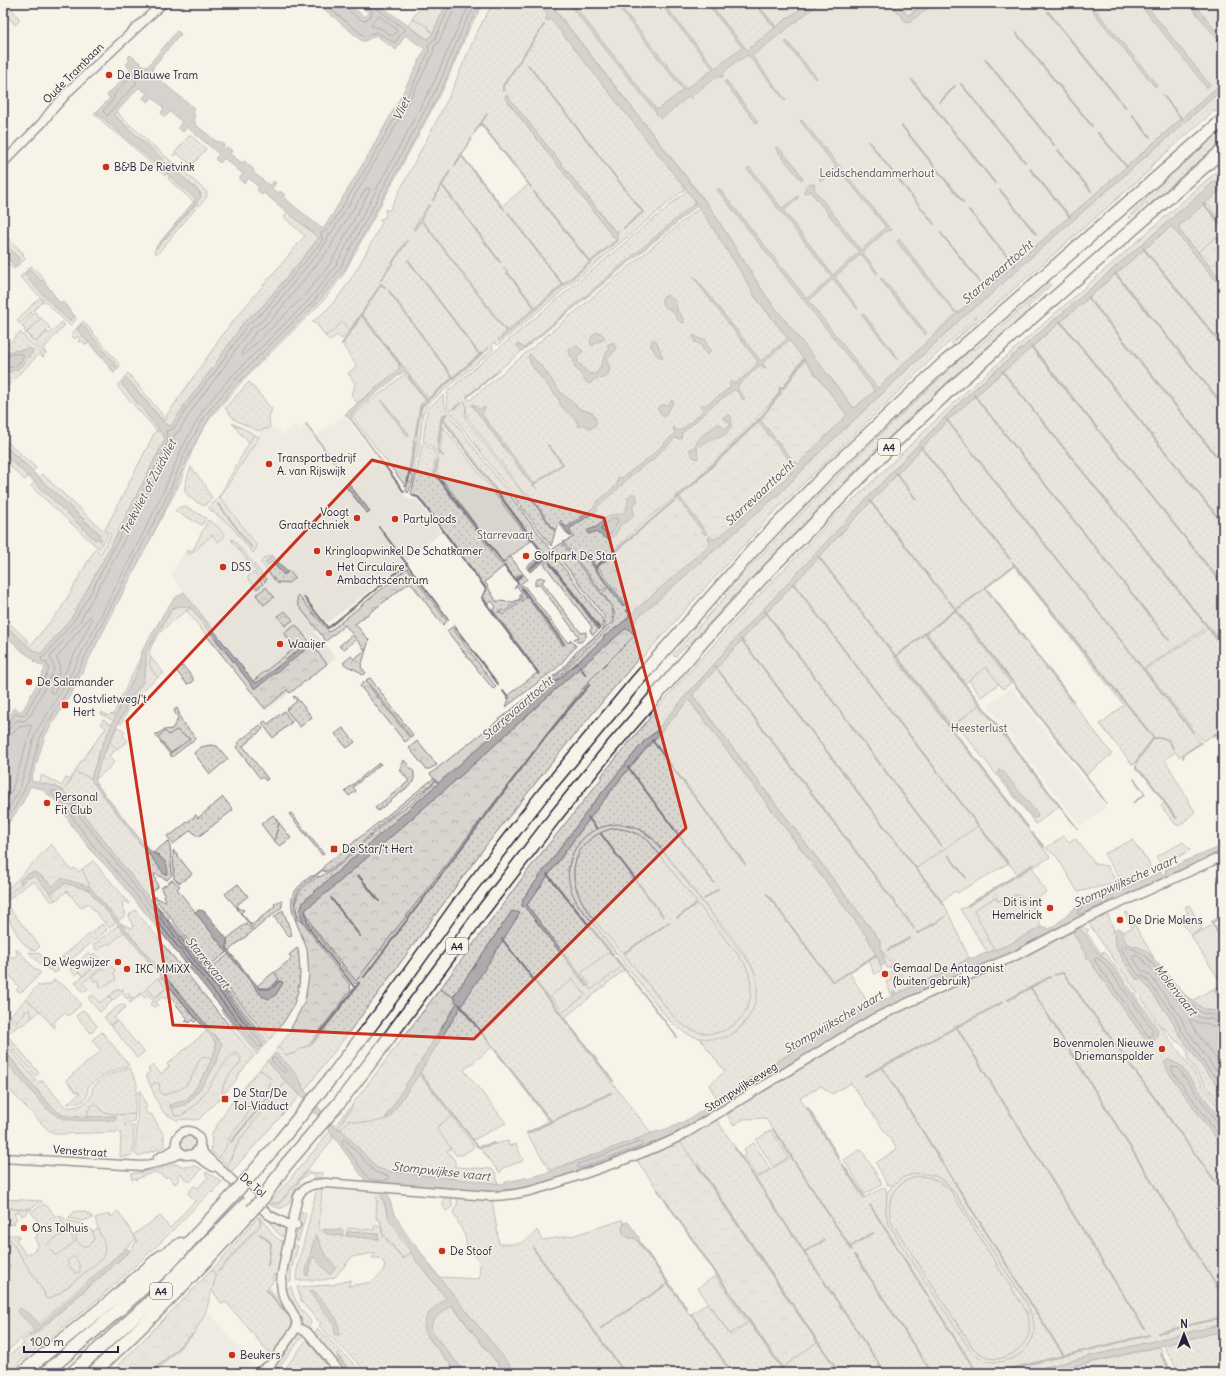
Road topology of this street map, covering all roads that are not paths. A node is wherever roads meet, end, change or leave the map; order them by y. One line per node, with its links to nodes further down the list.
1 (157, 3): 5 (street, Oude Trambaan)
2 (163, 3): 6 (street, Oude Trambaan)
3 (1223, 120): 16 (highway, A4, bridge)
4 (1223, 150): 13 (highway, A4)
5 (3, 157)
6 (3, 163)
7 (1223, 856): 15 (street, Stompwijkseweg)
8 (200, 1147): 9 (street); 10 (street); 12 (street, De Tol)
9 (179, 1151): 10 (street); 11 (street, Venestraat)
10 (194, 1154): 12 (street, De Tol)
11 (3, 1158)
12 (227, 1176): 13 (street, De Tol)
13 (261, 1200): 14 (highway, A4, bridge); 15 (street, De Tol)
14 (249, 1207): 20 (highway, A4); 21 (highway, A4)
15 (294, 1224): 17 (street, Stompwijkseweg)
16 (197, 1233): 18 (highway, A4); 19 (highway, A4)
17 (297, 1327): 22 (street); 23 (street)
18 (22, 1373)
19 (45, 1373)
20 (72, 1373)
21 (93, 1373)
22 (257, 1373)
23 (341, 1373)

